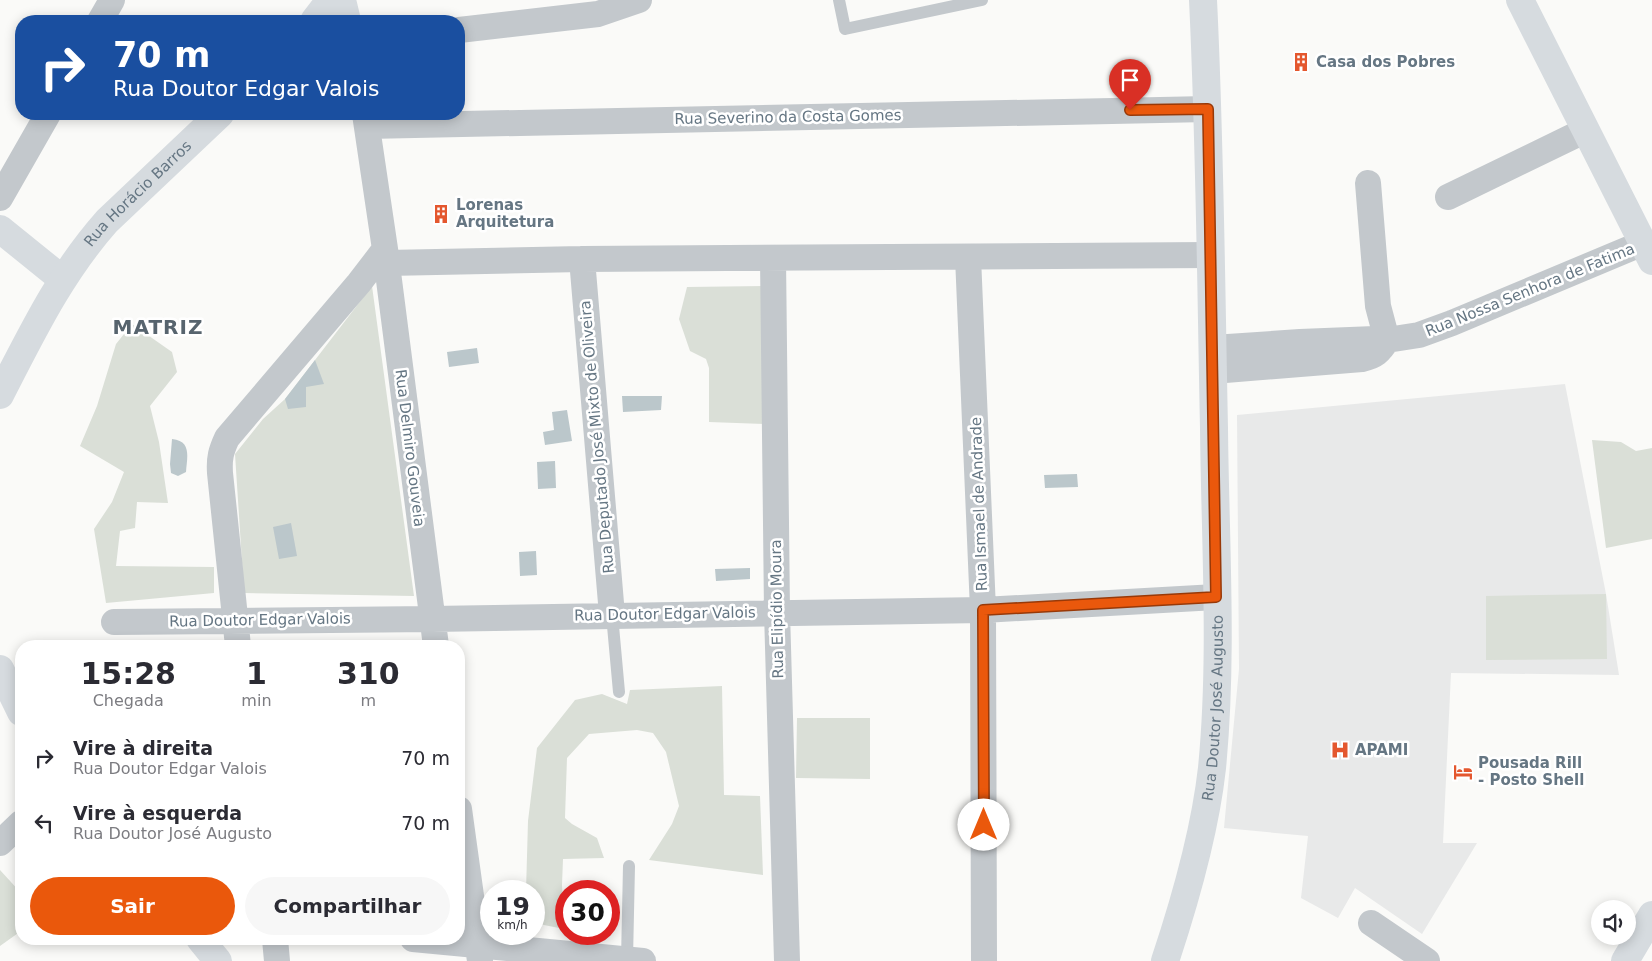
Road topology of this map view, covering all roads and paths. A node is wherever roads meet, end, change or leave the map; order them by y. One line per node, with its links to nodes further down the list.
1 (112, 0): 9 (street)
2 (330, 0): 10 (main road)
3 (342, 0): 11 (main road)
4 (639, 0): 12 (street)
5 (839, 0): 6 (lane)
6 (982, 0)
7 (1203, 0): 13 (main road, Rua Doutor José Augusto)
8 (1520, 0): 18 (main road)
9 (103, 15)
10 (319, 15)
11 (346, 15)
12 (465, 29)
13 (1208, 109): 14 (street, Rua Severino da Costa Gomes); 24 (main road, Rua Doutor José Augusto)
14 (465, 119)
15 (45, 120): 21 (street)
16 (214, 120): 29 (main road, Rua Horácio Barros)
17 (366, 120): 25 (street, Rua Delmiro Gouveia)
18 (1586, 130): 20 (street); 23 (main road)
19 (1368, 183): 30 (street)
20 (1448, 197)
21 (0, 198)
22 (0, 229): 29 (main road)
23 (1647, 252): 30 (street, Rua Nossa Senhora de Fatima)
24 (1210, 255): 26 (street); 31 (main road, Rua Doutor José Augusto)
25 (386, 256): 27 (street); 37 (street, Rua Delmiro Gouveia); 38 (street)
26 (968, 257): 28 (street); 34 (street, Rua Ismael de Andrade)
27 (582, 258): 28 (street); 36 (street, Rua Deputado José Mixto de Oliveira)
28 (773, 258): 35 (street, Rua Elipídio Moura)
29 (62, 278): 32 (main road, Rua Horácio Barros)
30 (1387, 340): 31 (street)
31 (1213, 360): 33 (main road, Rua Doutor José Augusto)
32 (0, 395)
33 (1216, 597): 34 (street, Rua Doutor Edgar Valois); 60 (main road, Rua Doutor José Augusto)
34 (983, 610): 35 (street, Rua Doutor Edgar Valois); 59 (street, Rua Ismael de Andrade)
35 (777, 612): 36 (street, Rua Doutor Edgar Valois); 58 (street, Rua Elipídio Moura)
36 (612, 615): 37 (street, Rua Doutor Edgar Valois); 43 (lane)
37 (432, 619): 38 (street, Rua Doutor Edgar Valois); 41 (street, Rua Delmiro Gouveia)
38 (234, 620): 39 (street, Rua Doutor Edgar Valois); 40 (street)
39 (114, 622)
40 (237, 640)
41 (435, 640)
42 (0, 669): 44 (main road)
43 (619, 692)
44 (15, 700)
45 (15, 829): 46 (street)
46 (0, 843)
47 (465, 852): 54 (street)
48 (629, 866): 55 (lane)
49 (1652, 916): 62 (main road)
50 (1371, 923): 61 (street)
51 (205, 945): 56 (main road)
52 (276, 945): 57 (street)
53 (441, 945): 54 (street)
54 (479, 953): 55 (street)
55 (635, 960)
56 (218, 961)
57 (277, 961)
58 (787, 961)
59 (984, 961)
60 (1165, 961)
61 (1427, 961)
62 (1625, 961)

